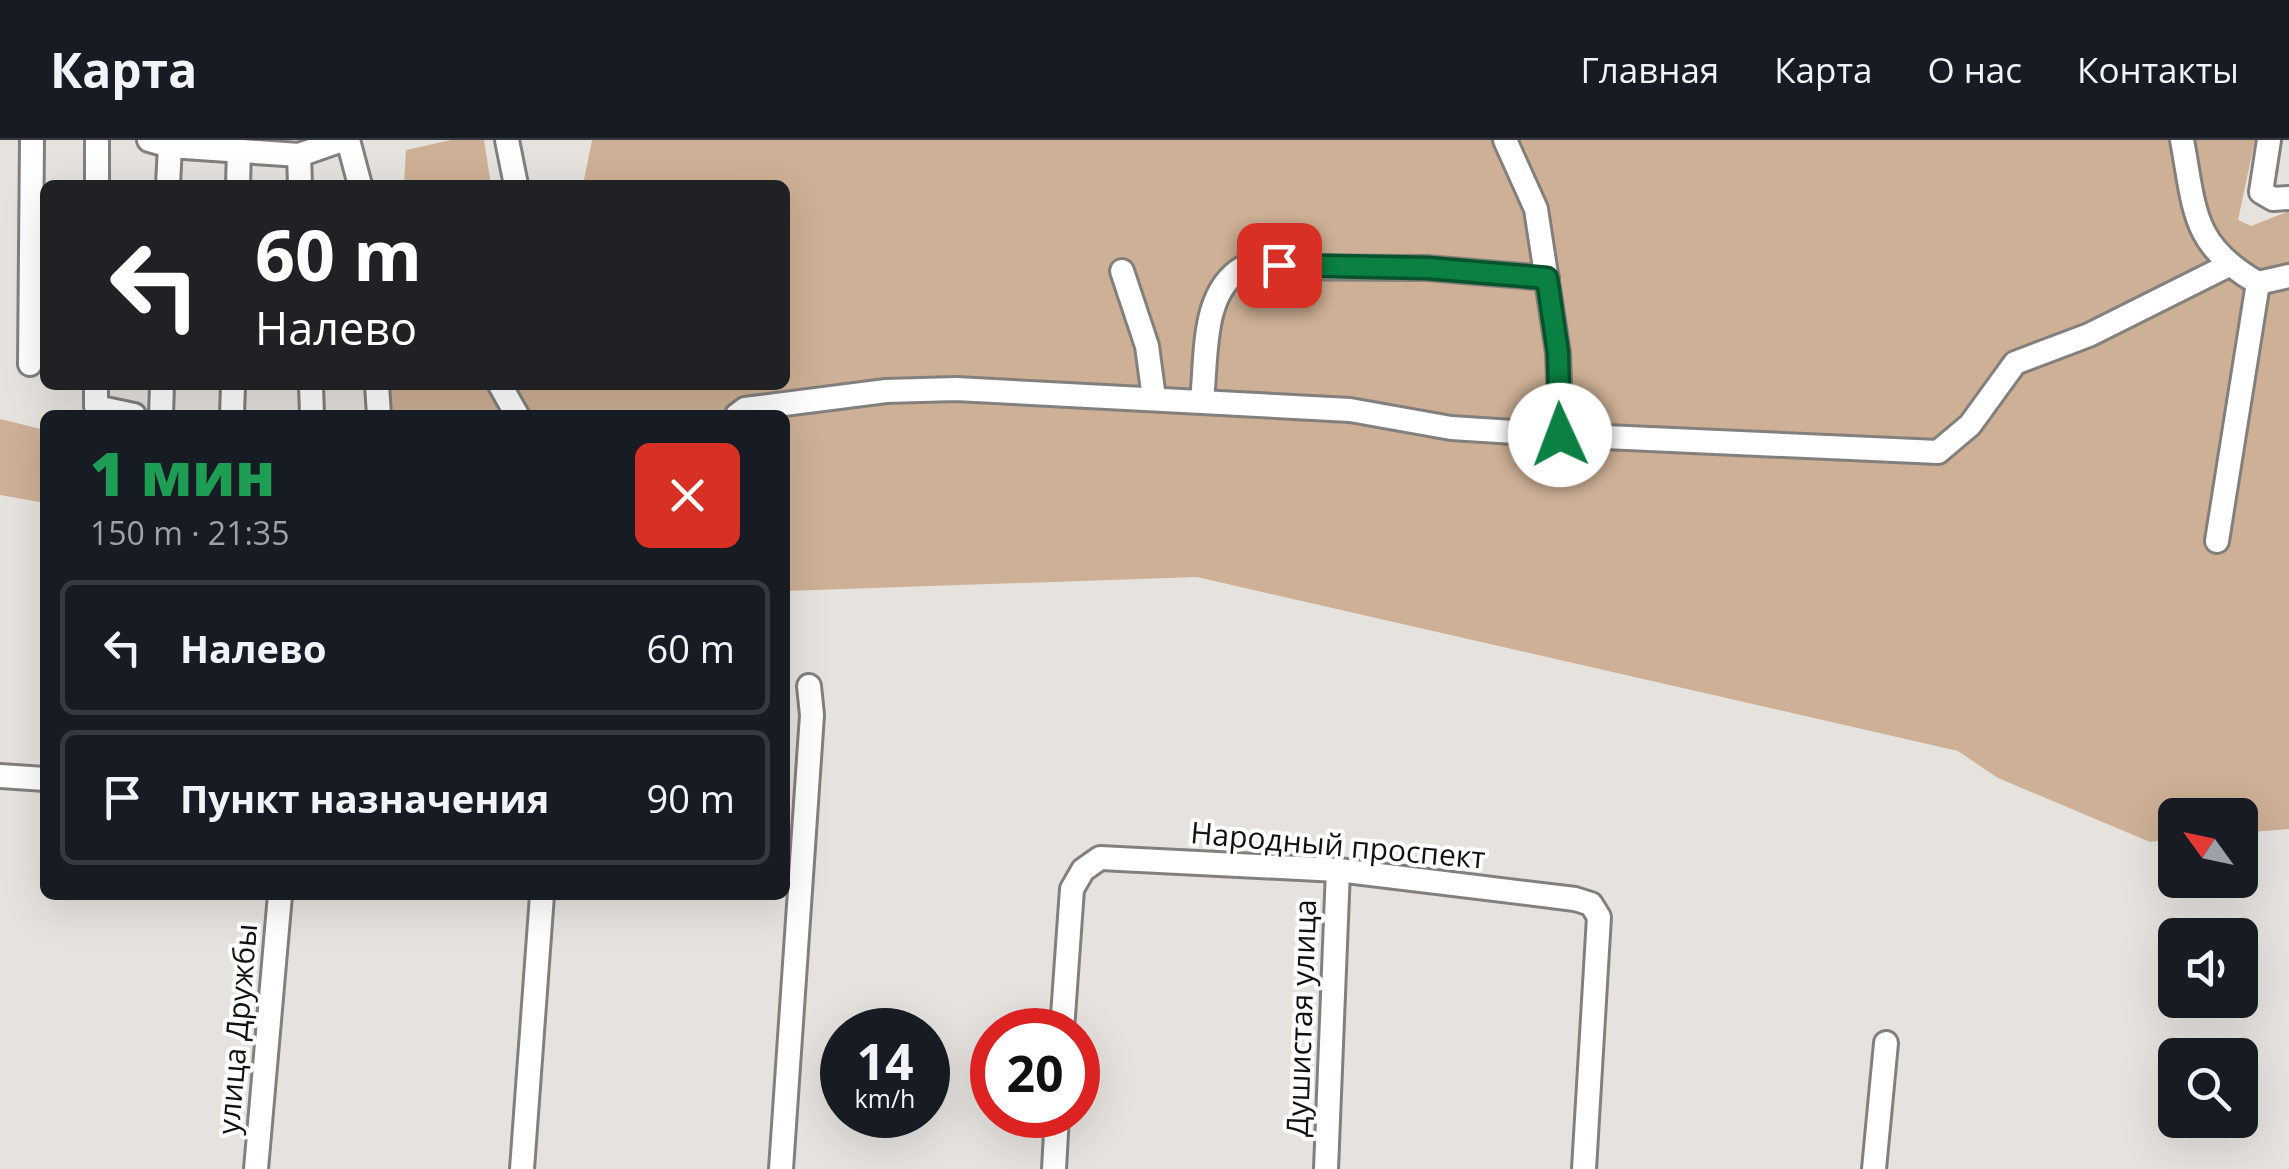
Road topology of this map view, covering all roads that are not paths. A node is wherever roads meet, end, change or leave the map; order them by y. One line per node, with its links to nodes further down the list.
1 (32, 140): 24 (street)
2 (98, 140): 12 (street)
3 (345, 140): 11 (street); 16 (street)
4 (507, 140): 17 (street)
5 (1505, 140): 22 (street)
6 (2182, 140): 19 (street)
7 (2268, 140): 18 (street)
8 (159, 143): 9 (street); 13 (street)
9 (207, 144): 10 (street)
10 (239, 150): 11 (street); 14 (street)
11 (299, 155): 15 (street)
12 (97, 180)
13 (167, 180)
14 (238, 180)
15 (300, 180)
16 (358, 180)
17 (515, 180)
18 (2289, 198)
19 (2227, 266): 23 (street); 30 (street)
20 (1122, 272): 26 (street)
21 (2289, 276): 23 (street)
22 (1547, 278): 27 (street); 30 (street)
23 (2258, 283): 31 (street)
24 (30, 364)
25 (96, 390): 28 (street)
26 (1154, 398): 27 (street); 29 (street)
27 (1202, 400): 30 (street)
28 (107, 410)
29 (743, 410)
30 (1560, 435)
31 (2217, 541)
32 (809, 686): 43 (street)
33 (0, 776): 34 (street)
34 (40, 779)
35 (1338, 870): 38 (street, Народный проспект); 45 (street, Душистая улица); 46 (street, Народный проспект)
36 (280, 900): 41 (street, улица Дружбы)
37 (542, 900): 42 (street)
38 (1064, 1008)
39 (1886, 1043): 47 (street)
40 (1056, 1138): 44 (street)
41 (256, 1169)
42 (522, 1169)
43 (782, 1169)
44 (1054, 1169)
45 (1326, 1169)
46 (1584, 1169)
47 (1874, 1169)

